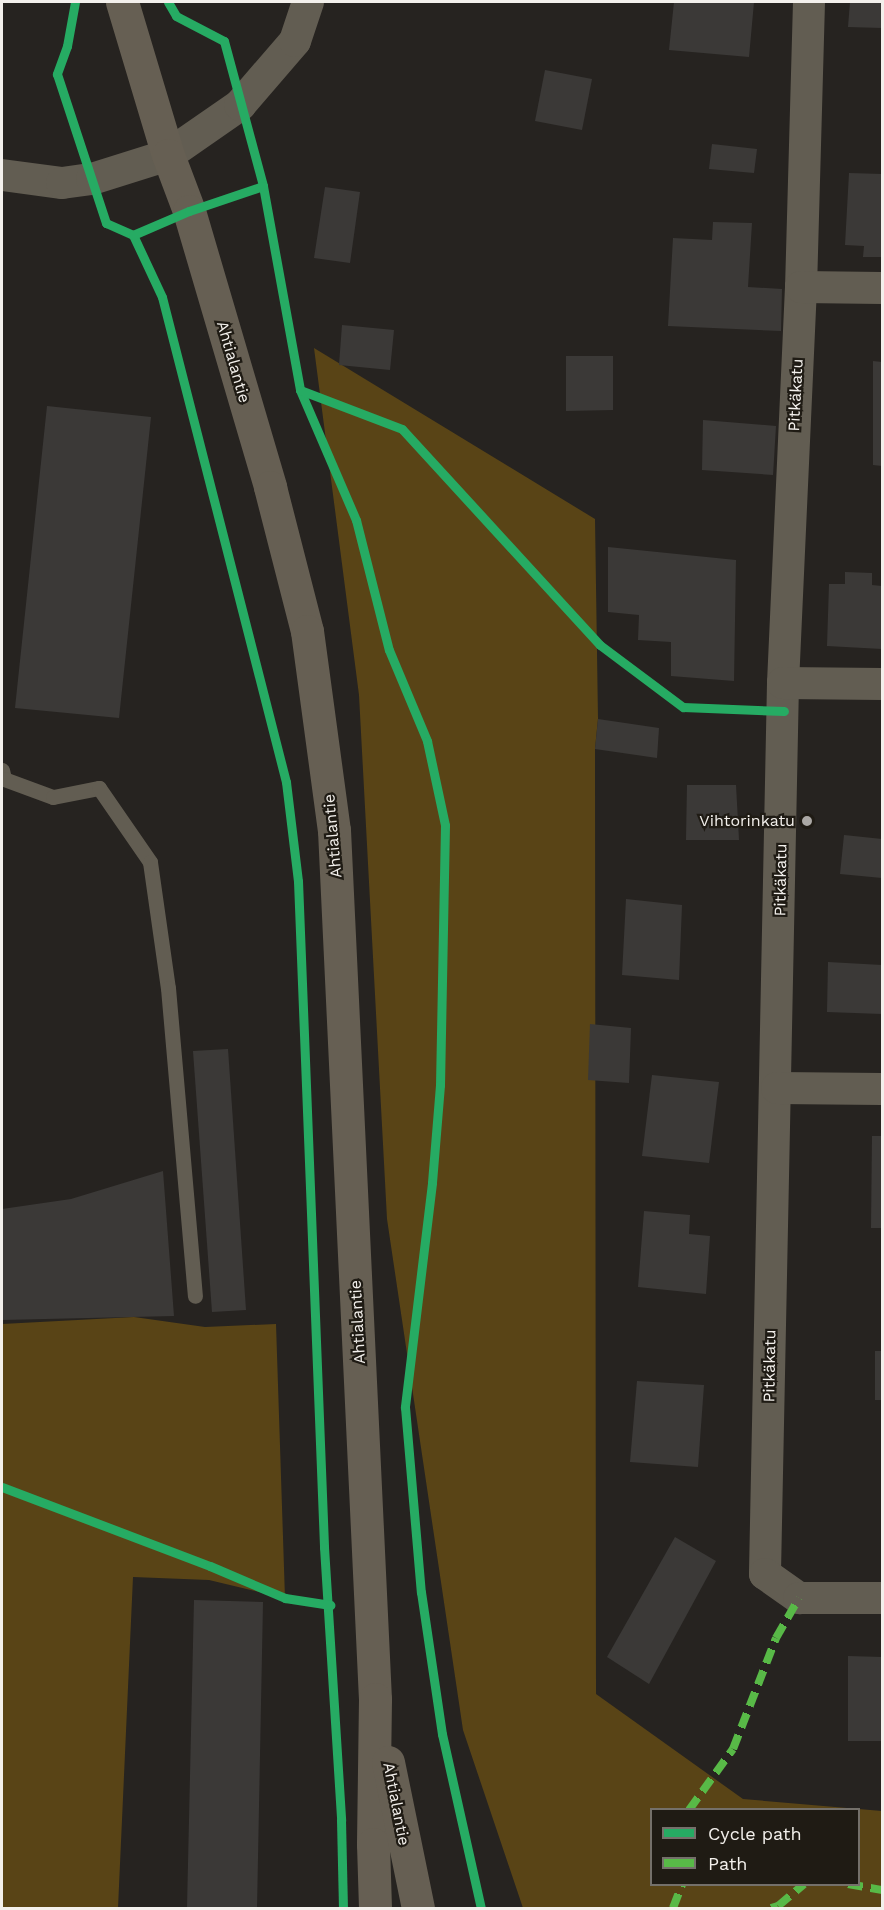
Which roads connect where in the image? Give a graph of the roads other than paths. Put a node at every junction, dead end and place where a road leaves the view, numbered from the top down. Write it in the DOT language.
graph roads {
  1 [pos="123,2"];
  2 [pos="308,2"];
  3 [pos="809,2"];
  4 [pos="168,155"];
  5 [pos="2,175"];
  6 [pos="801,287"];
  7 [pos="882,288"];
  8 [pos="783,682"];
  9 [pos="882,684"];
  10 [pos="2,770"];
  11 [pos="777,1088"];
  12 [pos="882,1089"];
  13 [pos="195,1296"];
  14 [pos="882,1598"];
  15 [pos="375,1699"];
  16 [pos="375,1908"];
  17 [pos="418,1908"];
  1 -- 4 [label="main road, Ahtialantie"];
  2 -- 4 [label="street"];
  3 -- 6 [label="street, Pitkäkatu"];
  4 -- 5 [label="street"];
  4 -- 15 [label="main road, Ahtialantie"];
  6 -- 7 [label="street"];
  6 -- 8 [label="street, Pitkäkatu"];
  8 -- 9 [label="street"];
  8 -- 11 [label="street, Pitkäkatu"];
  10 -- 13 [label="lane"];
  11 -- 12 [label="street"];
  11 -- 14 [label="street, Pitkäkatu"];
  15 -- 16 [label="main road, Ahtialantie"];
  15 -- 17 [label="main road, Ahtialantie"];
}
